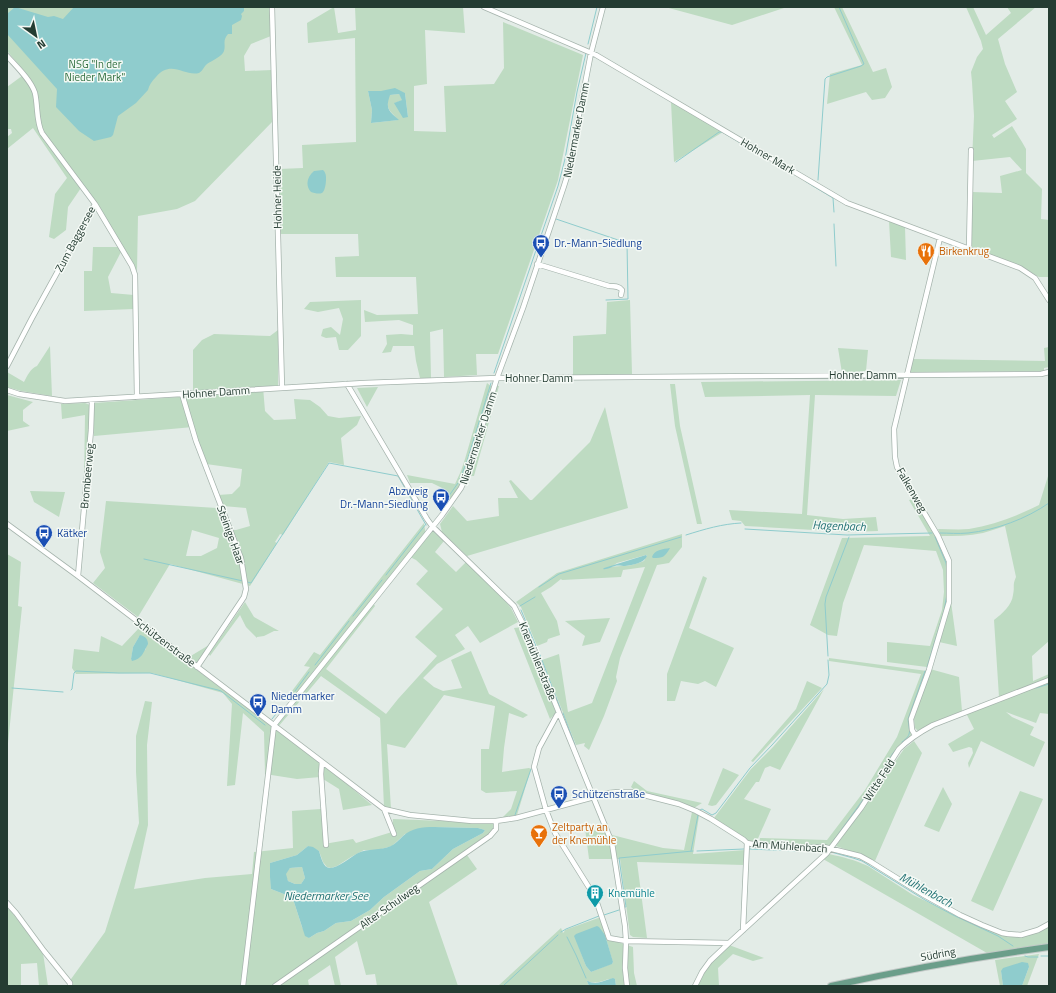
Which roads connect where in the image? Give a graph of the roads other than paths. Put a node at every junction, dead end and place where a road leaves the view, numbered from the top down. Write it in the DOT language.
graph roads {
  1 [pos="272,7"];
  2 [pos="484,7"];
  3 [pos="603,7"];
  4 [pos="591,53"];
  5 [pos="7,56"];
  6 [pos="971,150"];
  7 [pos="95,204"];
  8 [pos="940,238"];
  9 [pos="969,249"];
  10 [pos="537,264"];
  11 [pos="621,295"];
  12 [pos="1049,300"];
  13 [pos="7,366"];
  14 [pos="1049,372"];
  15 [pos="907,375"];
  16 [pos="497,378"];
  17 [pos="348,384"];
  18 [pos="282,388"];
  19 [pos="7,390"];
  20 [pos="182,394"];
  21 [pos="137,397"];
  22 [pos="92,400"];
  23 [pos="7,524"];
  24 [pos="432,526"];
  25 [pos="78,576"];
  26 [pos="197,667"];
  27 [pos="1049,680"];
  28 [pos="559,714"];
  29 [pos="274,725"];
  30 [pos="915,735"];
  31 [pos="322,762"];
  32 [pos="592,797"];
  33 [pos="384,809"];
  34 [pos="546,810"];
  35 [pos="496,821"];
  36 [pos="394,834"];
  37 [pos="326,845"];
  38 [pos="747,847"];
  39 [pos="831,848"];
  40 [pos="7,903"];
  41 [pos="1049,924"];
  42 [pos="743,930"];
  43 [pos="626,941"];
  44 [pos="729,943"];
  45 [pos="1049,947"];
  46 [pos="70,986"];
  47 [pos="243,986"];
  48 [pos="275,986"];
  49 [pos="627,986"];
  50 [pos="695,986"];
  51 [pos="831,986"];
  1 -- 18 [label="street, Hohner Heide"];
  2 -- 4 [label="street, Hohner Mark"];
  3 -- 4 [label="street, Niedermarker Damm"];
  4 -- 8 [label="street, Hohner Mark"];
  4 -- 10 [label="street, Niedermarker Damm"];
  5 -- 7 [label="street, Zum Baggersee"];
  6 -- 9 [label="street"];
  7 -- 13 [label="street, Zum Baggersee"];
  7 -- 21 [label="street"];
  8 -- 9 [label="street, Hohner Mark"];
  8 -- 15 [label="street, Falkenweg"];
  9 -- 12 [label="street, Hohner Mark"];
  10 -- 11 [label="street"];
  10 -- 16 [label="street, Niedermarker Damm"];
  14 -- 15 [label="street, Hohner Damm"];
  15 -- 16 [label="street, Hohner Damm"];
  15 -- 30 [label="street, Falkenweg"];
  16 -- 17 [label="street, Hohner Damm"];
  16 -- 24 [label="street, Niedermarker Damm"];
  17 -- 18 [label="street, Hohner Damm"];
  17 -- 24 [label="street, Knemühlenstraße"];
  18 -- 20 [label="street, Hohner Damm"];
  19 -- 22 [label="street, Hohner Damm"];
  20 -- 21 [label="street, Hohner Damm"];
  20 -- 26 [label="street, Steinige Haar"];
  21 -- 22 [label="street, Hohner Damm"];
  22 -- 25 [label="street, Brombeerweg"];
  23 -- 25 [label="street, Schützenstraße"];
  24 -- 28 [label="street, Knemühlenstraße"];
  24 -- 29 [label="street, Niedermarker Damm"];
  25 -- 26 [label="street, Schützenstraße"];
  26 -- 29 [label="street, Schützenstraße"];
  27 -- 30 [label="street, Witte Feld"];
  28 -- 32 [label="street, Knemühlenstraße"];
  28 -- 34 [label="street"];
  29 -- 31 [label="street, Schützenstraße"];
  29 -- 47 [label="street"];
  30 -- 39 [label="street, Witte Feld"];
  31 -- 33 [label="street, Schützenstraße"];
  31 -- 37 [label="street"];
  32 -- 34 [label="street, Schützenstraße"];
  32 -- 38 [label="street, Am Mühlenbach"];
  32 -- 43 [label="street, Knemühlenstraße"];
  33 -- 35 [label="street, Schützenstraße"];
  33 -- 36 [label="street"];
  34 -- 35 [label="street, Schützenstraße"];
  34 -- 43 [label="street"];
  35 -- 48 [label="street, Alter Schulweg"];
  38 -- 39 [label="street, Am Mühlenbach"];
  38 -- 42 [label="street"];
  39 -- 41 [label="street, Am Mühlenbach"];
  39 -- 42 [label="street, Witte Feld"];
  40 -- 46 [label="street"];
  42 -- 44 [label="street, Witte Feld"];
  43 -- 44 [label="street"];
  43 -- 49 [label="street, Knemühlenstraße"];
  44 -- 50 [label="street, Witte Feld"];
  45 -- 51 [label="main road, Südring"];
}
